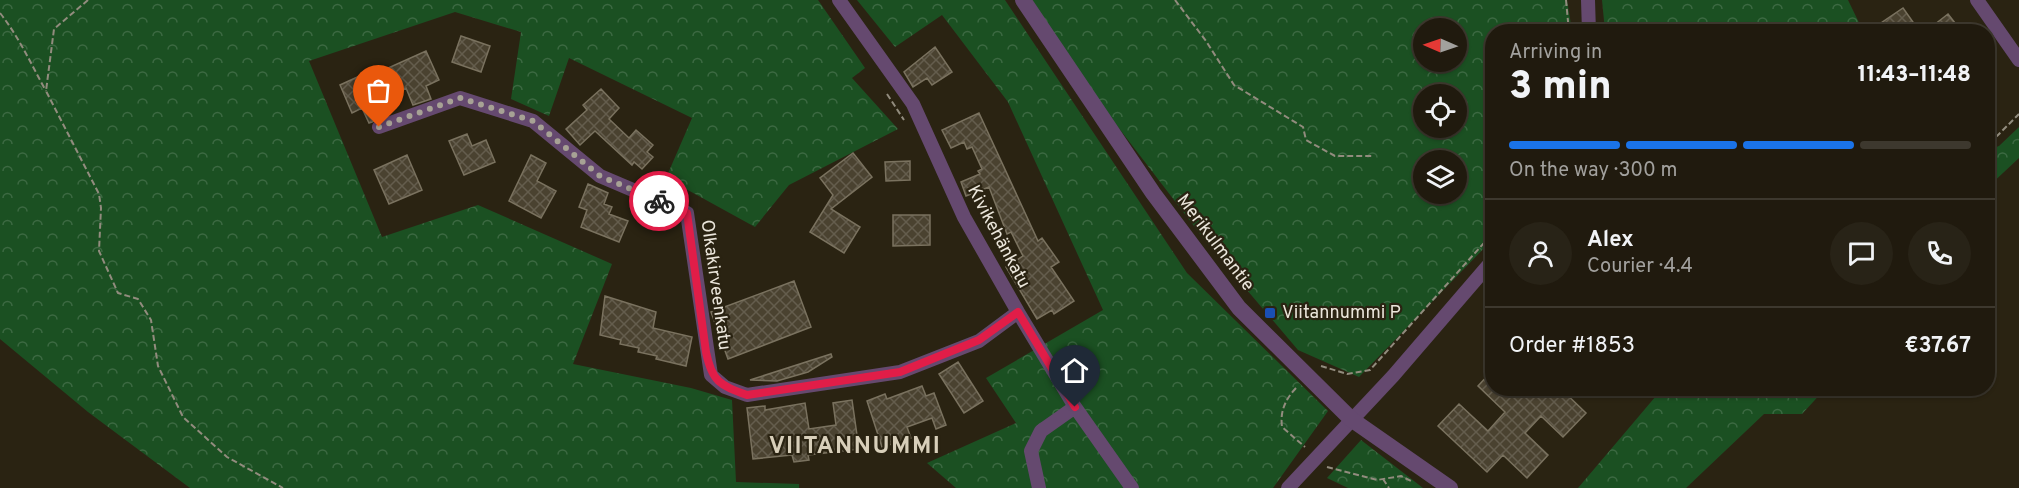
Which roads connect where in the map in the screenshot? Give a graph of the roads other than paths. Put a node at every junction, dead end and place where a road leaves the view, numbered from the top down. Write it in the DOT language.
graph roads {
  1 [pos="839,0"];
  2 [pos="1023,0"];
  3 [pos="1588,0"];
  4 [pos="1977,0"];
  5 [pos="1589,24"];
  6 [pos="1994,24"];
  7 [pos="1995,26"];
  8 [pos="2019,60"];
  9 [pos="379,127"];
  10 [pos="1485,269"];
  11 [pos="1018,312"];
  12 [pos="1075,407"];
  13 [pos="1351,419"];
  14 [pos="1039,488"];
  15 [pos="1132,488"];
  16 [pos="1288,488"];
  17 [pos="1450,488"];
  1 -- 11 [label="street, Kivikehänkatu"];
  2 -- 13 [label="street, Merikulmantie"];
  3 -- 5 [label="street"];
  4 -- 6 [label="street"];
  7 -- 8 [label="street"];
  9 -- 11 [label="street, Olkakirveenkatu"];
  10 -- 13 [label="street"];
  11 -- 12 [label="street, Kivikehänkatu"];
  12 -- 14 [label="street"];
  12 -- 15 [label="street, Kivikehänkatu"];
  13 -- 16 [label="street"];
  13 -- 17 [label="street, Merikulmantie"];
}
